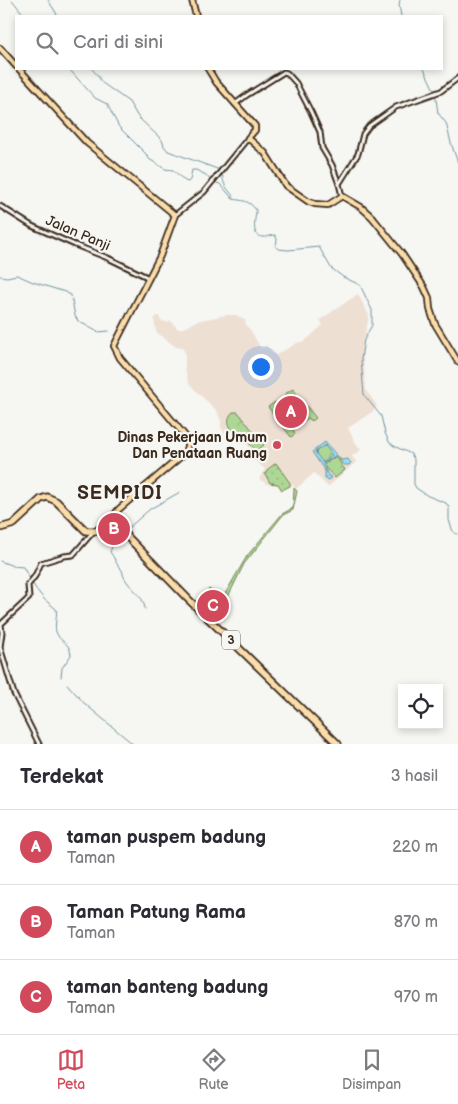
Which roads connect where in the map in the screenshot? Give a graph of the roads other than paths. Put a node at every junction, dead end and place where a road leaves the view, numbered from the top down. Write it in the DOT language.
graph roads {
  1 [pos="192,0"];
  2 [pos="196,15"];
  3 [pos="0,48"];
  4 [pos="15,65"];
  5 [pos="20,70"];
  6 [pos="209,70"];
  7 [pos="458,78"];
  8 [pos="235,104"];
  9 [pos="248,138"];
  10 [pos="339,184"];
  11 [pos="342,196"];
  12 [pos="0,206"];
  13 [pos="175,215"];
  14 [pos="149,278"];
  15 [pos="458,362"];
  16 [pos="111,524"];
  17 [pos="0,528"];
  18 [pos="93,532"];
  19 [pos="196,607"];
  20 [pos="211,621"];
  21 [pos="39,744"];
  22 [pos="338,744"];
  1 -- 2 [label="main road"];
  3 -- 4 [label="main road"];
  5 -- 13 [label="main road"];
  6 -- 8 [label="main road"];
  7 -- 10 [label="street"];
  8 -- 9 [label="main road"];
  8 -- 10 [label="street"];
  9 -- 11 [label="main road"];
  9 -- 13 [label="street"];
  10 -- 11 [label="street"];
  11 -- 15 [label="main road"];
  12 -- 14 [label="street, Jalan Panji"];
  13 -- 14 [label="main road"];
  14 -- 16 [label="main road"];
  16 -- 18 [label="highway"];
  16 -- 19 [label="highway, 3"];
  17 -- 18 [label="highway"];
  18 -- 21 [label="street"];
  19 -- 20 [label="highway, 3"];
  19 -- 20 [label="highway"];
  20 -- 22 [label="highway, 3"];
}
